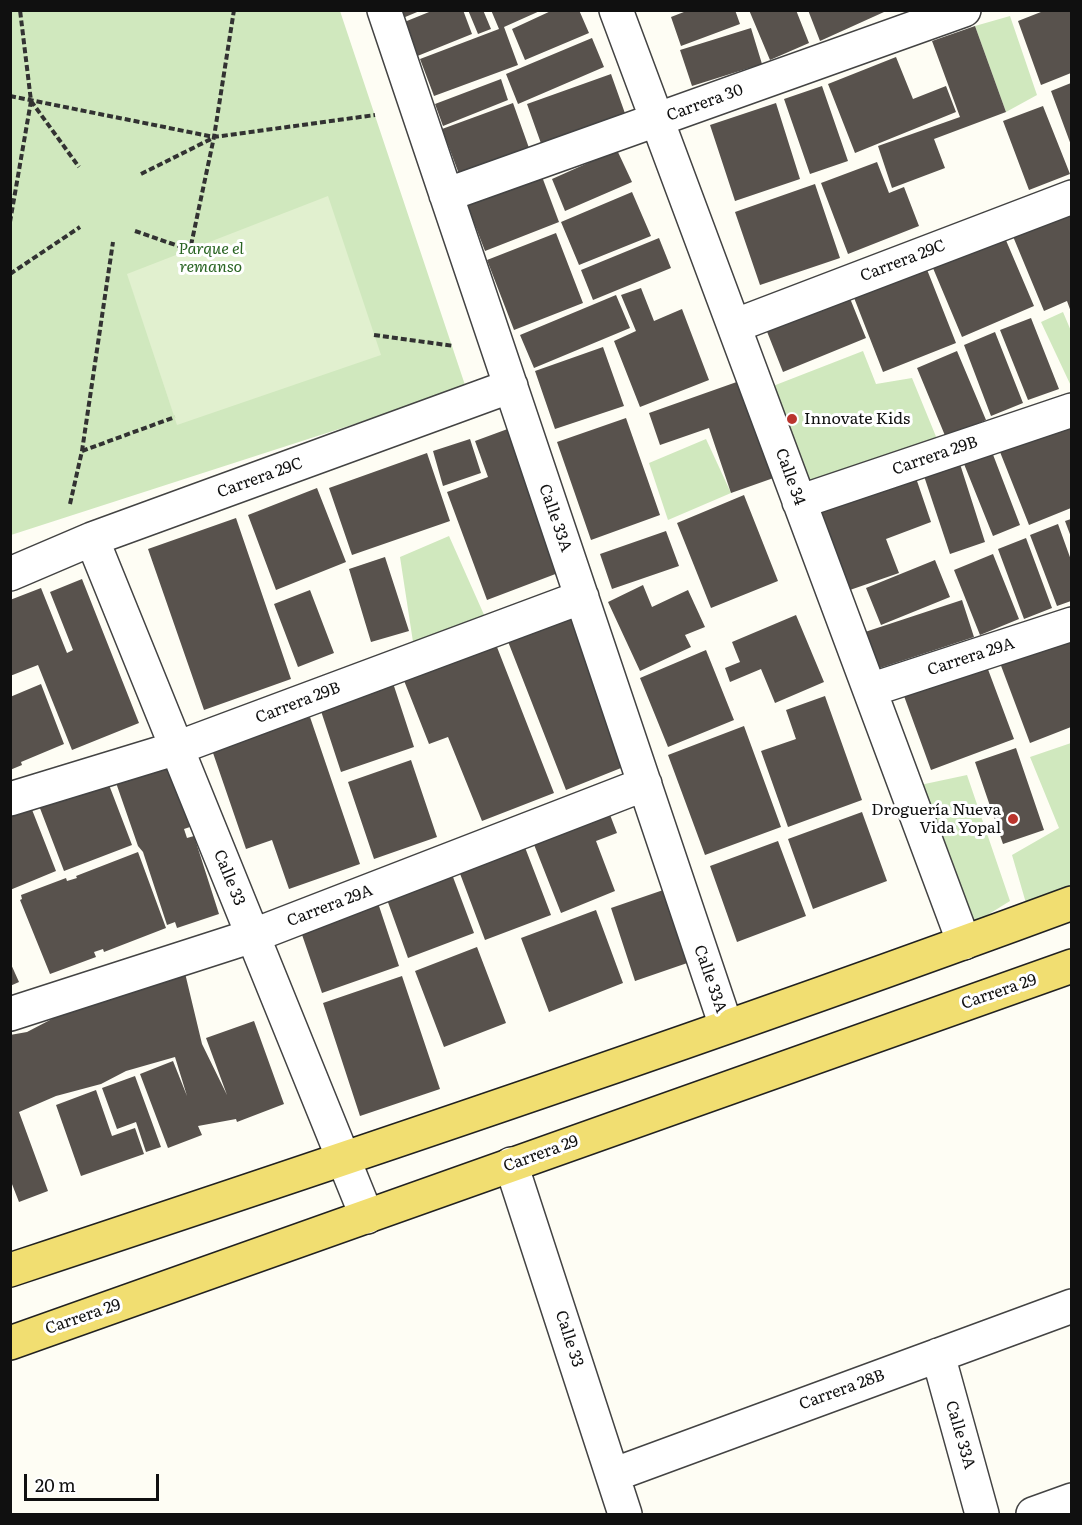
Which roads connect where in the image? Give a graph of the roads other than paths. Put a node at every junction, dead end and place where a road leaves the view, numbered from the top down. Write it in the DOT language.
graph roads {
  1 [pos="384,10"];
  2 [pos="616,10"];
  3 [pos="964,10"];
  4 [pos="657,120"];
  5 [pos="446,195"];
  6 [pos="1071,197"];
  7 [pos="734,326"];
  8 [pos="511,386"];
  9 [pos="1071,410"];
  10 [pos="800,502"];
  11 [pos="92,539"];
  12 [pos="10,574"];
  13 [pos="582,597"];
  14 [pos="1071,624"];
  15 [pos="870,690"];
  16 [pos="177,748"];
  17 [pos="645,784"];
  18 [pos="10,799"];
  19 [pos="1071,903"];
  20 [pos="252,936"];
  21 [pos="964,943"];
  22 [pos="1071,966"];
  23 [pos="10,1014"];
  24 [pos="726,1026"];
  25 [pos="343,1160"];
  26 [pos="511,1164"];
  27 [pos="367,1217"];
  28 [pos="10,1270"];
  29 [pos="1071,1306"];
  30 [pos="10,1342"];
  31 [pos="938,1355"];
  32 [pos="613,1475"];
  33 [pos="1071,1500"];
  34 [pos="625,1515"];
  35 [pos="982,1515"];
  36 [pos="1033,1515"];
  1 -- 5 [label="street, Calle 33A"];
  2 -- 4 [label="street, Calle 34"];
  3 -- 4 [label="street, Carrera 30"];
  4 -- 5 [label="street, Carrera 30"];
  4 -- 7 [label="street, Calle 34"];
  5 -- 8 [label="street, Calle 33A"];
  6 -- 7 [label="street, Carrera 29C"];
  7 -- 10 [label="street, Calle 34"];
  8 -- 11 [label="street, Carrera 29C"];
  8 -- 13 [label="street, Calle 33A"];
  9 -- 10 [label="street, Carrera 29B"];
  10 -- 15 [label="street, Calle 34"];
  11 -- 12 [label="street, Carrera 29C"];
  11 -- 16 [label="street, Calle 33"];
  13 -- 16 [label="street, Carrera 29B"];
  13 -- 17 [label="street, Calle 33A"];
  14 -- 15 [label="street, Carrera 29A"];
  15 -- 21 [label="street, Calle 34"];
  16 -- 18 [label="street, Carrera 29B"];
  16 -- 20 [label="street, Calle 33"];
  17 -- 20 [label="street, Carrera 29A"];
  17 -- 24 [label="street, Calle 33A"];
  19 -- 21 [label="main road"];
  20 -- 23 [label="street, Carrera 29A"];
  20 -- 25 [label="street, Calle 33"];
  21 -- 24 [label="main road"];
  22 -- 26 [label="main road, Carrera 29"];
  24 -- 25 [label="main road"];
  25 -- 27 [label="street, Calle 33"];
  25 -- 28 [label="main road"];
  26 -- 27 [label="main road, Carrera 29"];
  26 -- 32 [label="street, Calle 33"];
  27 -- 30 [label="main road, Carrera 29"];
  29 -- 31 [label="street, Carrera 28B"];
  31 -- 32 [label="street, Carrera 28B"];
  31 -- 35 [label="street, Calle 33A"];
  32 -- 34 [label="street, Calle 33"];
  33 -- 36 [label="street"];
}
